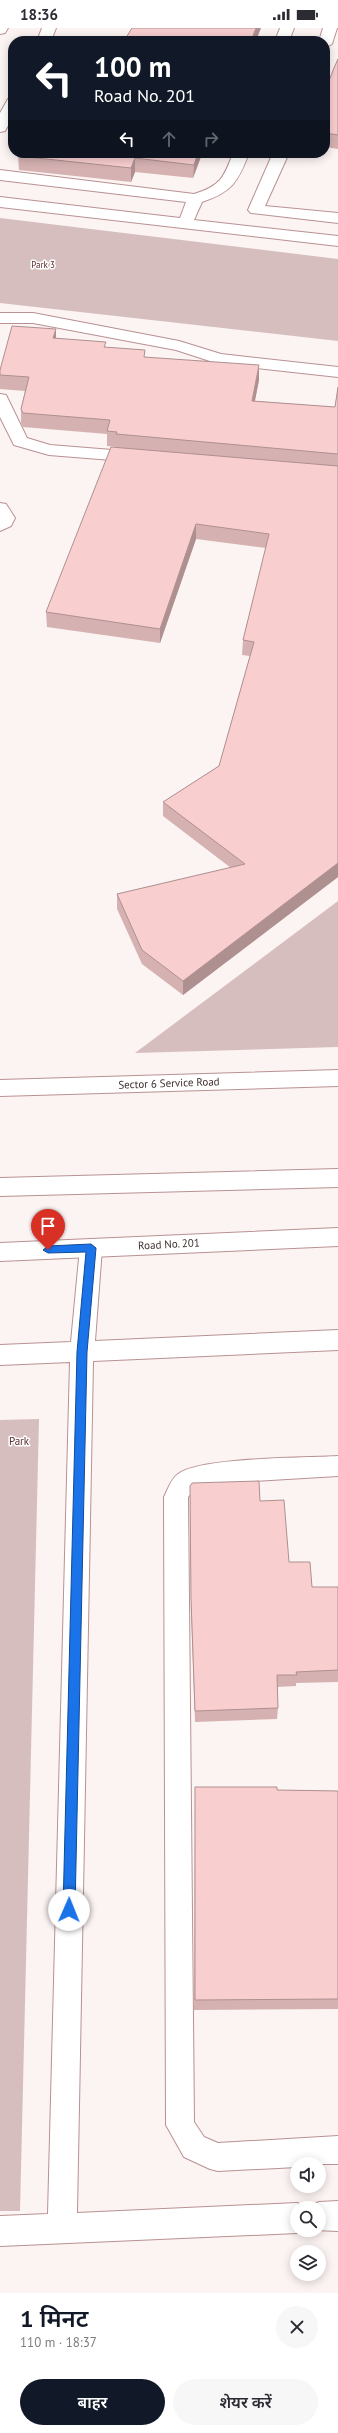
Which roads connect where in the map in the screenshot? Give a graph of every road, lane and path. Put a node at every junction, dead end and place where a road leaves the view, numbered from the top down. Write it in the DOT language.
graph roads {
  1 [pos="8,112"];
  2 [pos="0,128"];
  3 [pos="239,158"];
  4 [pos="279,158"];
  5 [pos="0,174"];
  6 [pos="195,199"];
  7 [pos="0,202"];
  8 [pos="338,218"];
  9 [pos="185,224"];
  10 [pos="338,241"];
  11 [pos="0,318"];
  12 [pos="338,372"];
  13 [pos="0,399"];
  14 [pos="151,458"];
  15 [pos="338,1078"];
  16 [pos="0,1088"];
  17 [pos="338,1178"];
  18 [pos="0,1187"];
  19 [pos="338,1237"];
  20 [pos="91,1248"];
  21 [pos="0,1252"];
  22 [pos="338,1340"];
  23 [pos="82,1352"];
  24 [pos="0,1356"];
  25 [pos="338,1466"];
  26 [pos="338,2150"];
  27 [pos="338,2216"];
  28 [pos="326,2217"];
  29 [pos="290,2218"];
  30 [pos="62,2228"];
  31 [pos="0,2231"];
  1 -- 2 [label="street"];
  3 -- 6 [label="street"];
  4 -- 8 [label="street"];
  5 -- 6 [label="street"];
  6 -- 9 [label="street"];
  7 -- 9 [label="street"];
  9 -- 10 [label="street"];
  11 -- 12 [label="street"];
  13 -- 14 [label="street"];
  15 -- 16 [label="street, Sector 6 Service Road"];
  17 -- 18 [label="street"];
  19 -- 20 [label="street, Road No. 201"];
  20 -- 21 [label="street, Road No. 201"];
  20 -- 23 [label="street"];
  22 -- 23 [label="street"];
  23 -- 24 [label="street"];
  23 -- 30 [label="street"];
  25 -- 26 [label="street"];
  27 -- 28 [label="street"];
  29 -- 30 [label="street"];
  30 -- 31 [label="street"];
}
